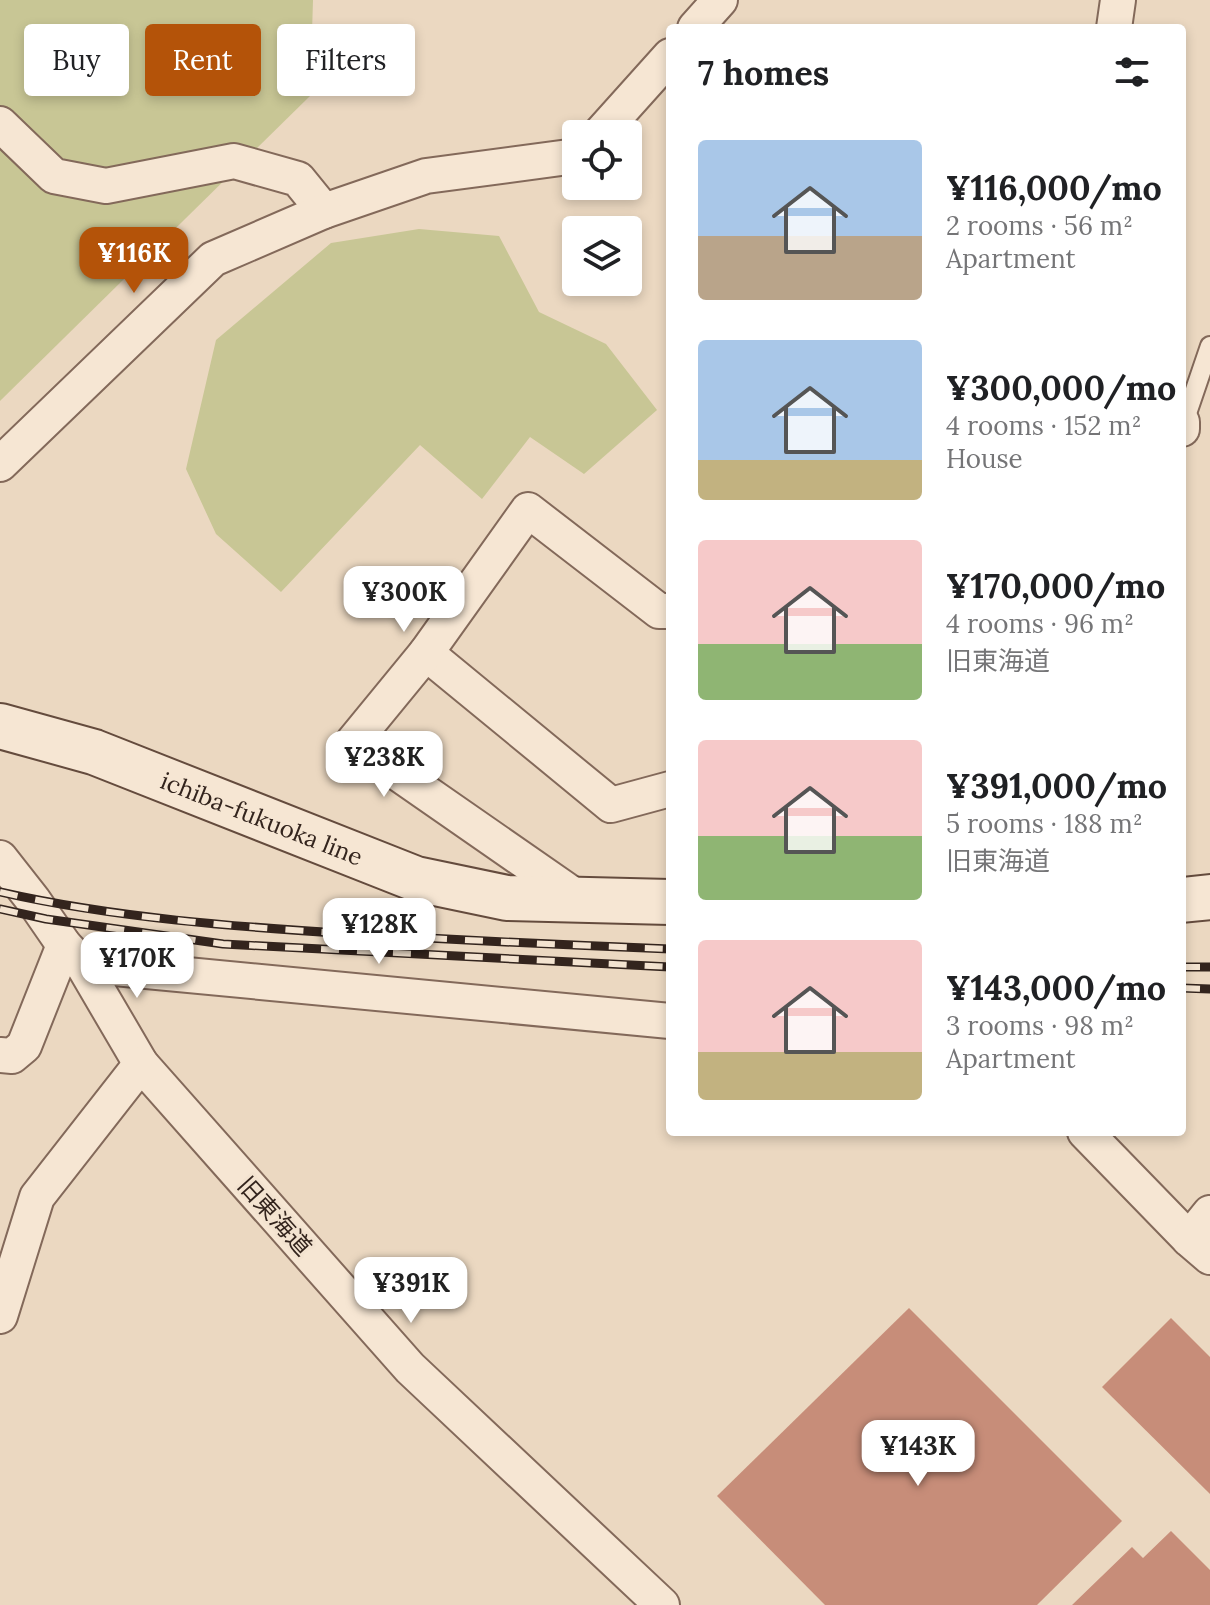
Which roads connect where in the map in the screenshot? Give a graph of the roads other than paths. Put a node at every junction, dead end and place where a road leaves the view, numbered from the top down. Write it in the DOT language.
graph roads {
  1 [pos="720,0"];
  2 [pos="1118,0"];
  3 [pos="699,24"];
  4 [pos="1115,24"];
  5 [pos="666,60"];
  6 [pos="613,120"];
  7 [pos="0,124"];
  8 [pos="562,158"];
  9 [pos="324,211"];
  10 [pos="1210,346"];
  11 [pos="1186,414"];
  12 [pos="0,464"];
  13 [pos="666,611"];
  14 [pos="426,653"];
  15 [pos="0,726"];
  16 [pos="666,790"];
  17 [pos="0,858"];
  18 [pos="1210,897"];
  19 [pos="1186,900"];
  20 [pos="582,901"];
  21 [pos="666,902"];
  22 [pos="74,955"];
  23 [pos="666,1021"];
  24 [pos="0,1055"];
  25 [pos="141,1064"];
  26 [pos="1089,1136"];
  27 [pos="1210,1213"];
  28 [pos="1200,1248"];
  29 [pos="0,1316"];
  30 [pos="662,1605"];
  1 -- 3 [label="street"];
  2 -- 4 [label="street"];
  5 -- 6 [label="street"];
  7 -- 9 [label="street"];
  8 -- 9 [label="street"];
  9 -- 12 [label="street"];
  10 -- 11 [label="lane"];
  13 -- 14 [label="street"];
  14 -- 16 [label="street"];
  14 -- 20 [label="street"];
  15 -- 20 [label="main road, ichiba-fukuoka line"];
  17 -- 22 [label="street, 旧東海道"];
  18 -- 19 [label="main road"];
  20 -- 21 [label="main road, ichiba-fukuoka line"];
  22 -- 23 [label="street"];
  22 -- 24 [label="street"];
  22 -- 25 [label="street, 旧東海道"];
  25 -- 29 [label="street"];
  25 -- 30 [label="street, 旧東海道"];
  26 -- 28 [label="street"];
  27 -- 28 [label="street"];
}
